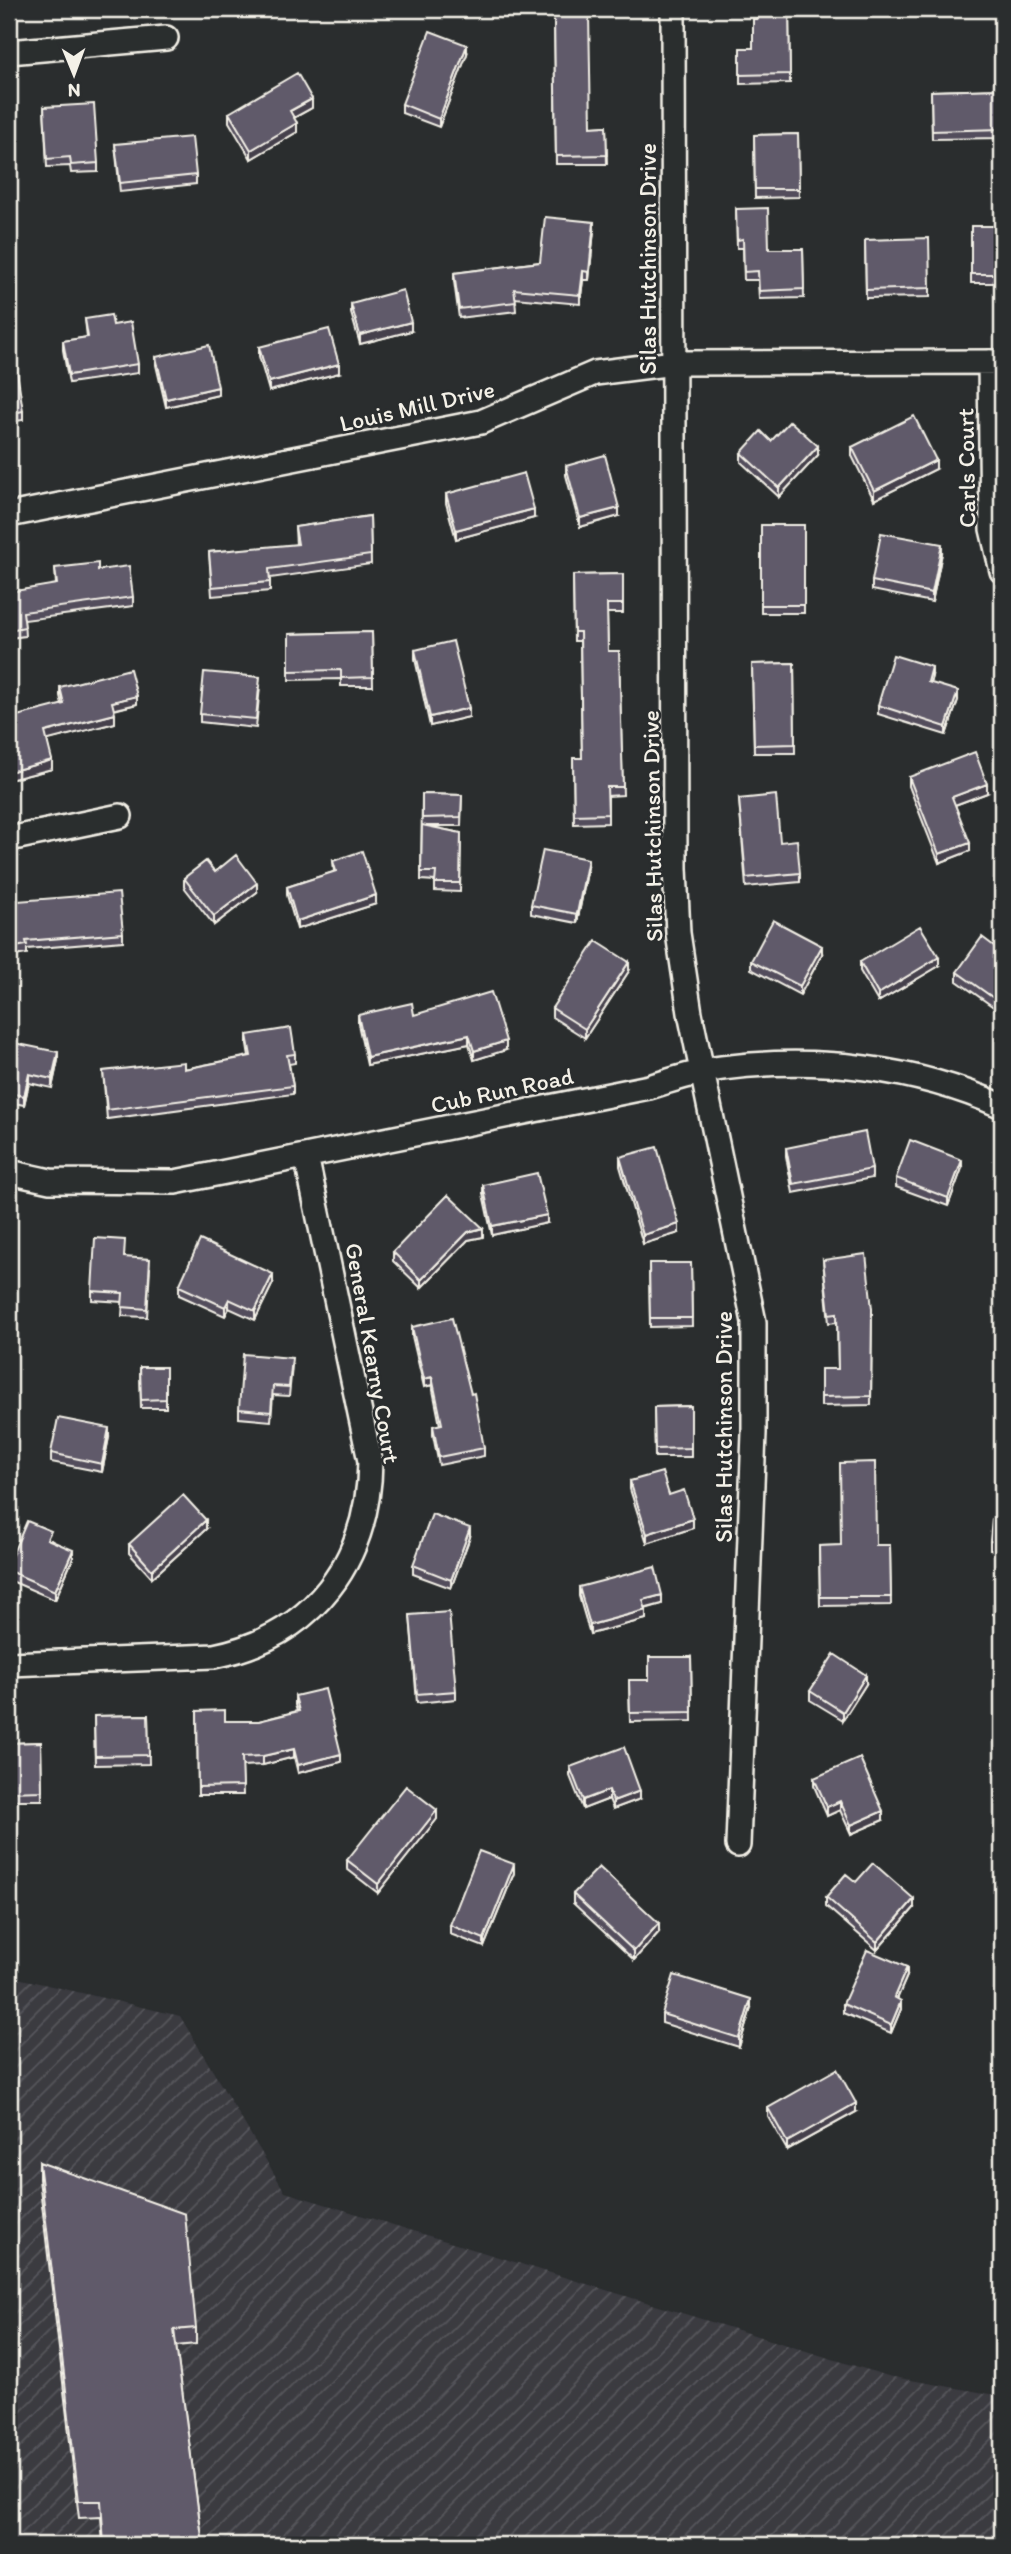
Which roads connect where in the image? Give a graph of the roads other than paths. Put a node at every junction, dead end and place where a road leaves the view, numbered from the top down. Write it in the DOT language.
graph roads {
  1 [pos="673,9"];
  2 [pos="166,38"];
  3 [pos="9,51"];
  4 [pos="996,362"];
  5 [pos="674,363"];
  6 [pos="9,515"];
  7 [pos="1002,571"];
  8 [pos="120,816"];
  9 [pos="9,839"];
  10 [pos="702,1072"];
  11 [pos="1002,1105"];
  12 [pos="306,1156"];
  13 [pos="9,1172"];
  14 [pos="9,1664"];
  15 [pos="738,1845"];
  1 -- 5 [label="street, Silas Hutchinson Drive"];
  2 -- 3 [label="street"];
  4 -- 5 [label="street, Louis Mill Drive"];
  4 -- 7 [label="street, Carls Court"];
  5 -- 6 [label="street, Louis Mill Drive"];
  5 -- 10 [label="street, Silas Hutchinson Drive"];
  8 -- 9 [label="street"];
  10 -- 11 [label="street, Cub Run Road"];
  10 -- 12 [label="street, Cub Run Road"];
  10 -- 15 [label="street, Silas Hutchinson Drive"];
  12 -- 13 [label="street, Cub Run Road"];
  12 -- 14 [label="street, General Kearny Court"];
}
